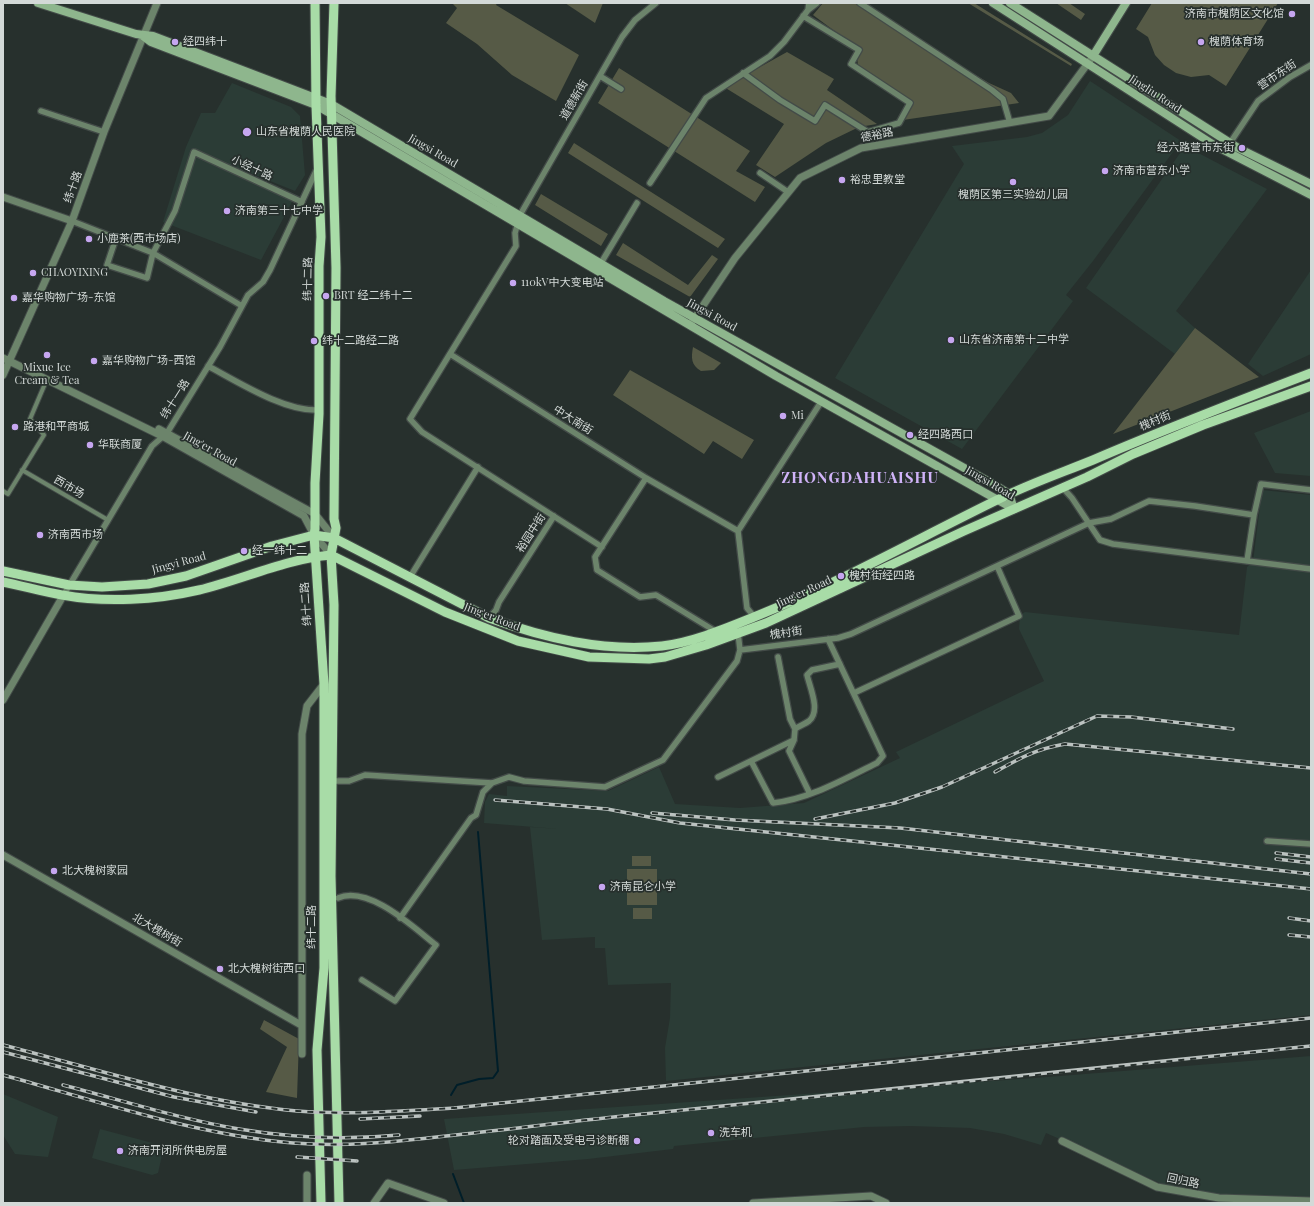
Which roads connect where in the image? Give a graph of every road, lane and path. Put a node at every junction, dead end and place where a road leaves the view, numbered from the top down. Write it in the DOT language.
graph roads {
  1 [pos="38,3"];
  2 [pos="156,3"];
  3 [pos="315,3"];
  4 [pos="334,3"];
  5 [pos="656,3"];
  6 [pos="809,3"];
  7 [pos="817,3"];
  8 [pos="860,3"];
  9 [pos="993,3"];
  10 [pos="1010,3"];
  11 [pos="1126,3"];
  12 [pos="808,10"];
  13 [pos="803,16"];
  14 [pos="142,36"];
  15 [pos="1093,56"];
  16 [pos="1089,64"];
  17 [pos="1311,65"];
  18 [pos="743,73"];
  19 [pos="600,76"];
  20 [pos="621,88"];
  21 [pos="316,101"];
  22 [pos="331,104"];
  23 [pos="42,111"];
  24 [pos="332,115"];
  25 [pos="1010,123"];
  26 [pos="104,132"];
  27 [pos="1230,143"];
  28 [pos="318,165"];
  29 [pos="760,173"];
  30 [pos="650,183"];
  31 [pos="1311,184"];
  32 [pos="788,192"];
  33 [pos="1311,195"];
  34 [pos="3,197"];
  35 [pos="302,202"];
  36 [pos="638,203"];
  37 [pos="520,215"];
  38 [pos="72,221"];
  39 [pos="518,223"];
  40 [pos="116,238"];
  41 [pos="153,253"];
  42 [pos="601,263"];
  43 [pos="242,306"];
  44 [pos="694,318"];
  45 [pos="690,326"];
  46 [pos="3,353"];
  47 [pos="450,354"];
  48 [pos="8,358"];
  49 [pos="208,366"];
  50 [pos="1311,373"];
  51 [pos="3,375"];
  52 [pos="47,379"];
  53 [pos="1311,386"];
  54 [pos="821,402"];
  55 [pos="319,410"];
  56 [pos="164,435"];
  57 [pos="478,467"];
  58 [pos="22,470"];
  59 [pos="646,478"];
  60 [pos="1063,488"];
  61 [pos="1311,490"];
  62 [pos="3,491"];
  63 [pos="1009,494"];
  64 [pos="998,500"];
  65 [pos="1014,509"];
  66 [pos="315,514"];
  67 [pos="1254,515"];
  68 [pos="554,516"];
  69 [pos="108,520"];
  70 [pos="1089,523"];
  71 [pos="738,531"];
  72 [pos="314,535"];
  73 [pos="334,538"];
  74 [pos="602,547"];
  75 [pos="332,555"];
  76 [pos="314,556"];
  77 [pos="1247,561"];
  78 [pos="997,566"];
  79 [pos="1311,569"];
  80 [pos="3,571"];
  81 [pos="410,577"];
  82 [pos="3,582"];
  83 [pos="69,585"];
  84 [pos="63,596"];
  85 [pos="488,618"];
  86 [pos="752,618"];
  87 [pos="715,631"];
  88 [pos="738,633"];
  89 [pos="828,639"];
  90 [pos="740,650"];
  91 [pos="778,657"];
  92 [pos="840,664"];
  93 [pos="324,684"];
  94 [pos="854,693"];
  95 [pos="3,700"];
  96 [pos="795,728"];
  97 [pos="794,740"];
  98 [pos="751,761"];
  99 [pos="718,777"];
  100 [pos="331,781"];
  101 [pos="492,783"];
  102 [pos="810,794"];
  103 [pos="1267,841"];
  104 [pos="1311,844"];
  105 [pos="3,855"];
  106 [pos="338,898"];
  107 [pos="400,918"];
  108 [pos="362,980"];
  109 [pos="301,1025"];
  110 [pos="302,1054"];
  111 [pos="1062,1141"];
  112 [pos="306,1175"];
  113 [pos="1311,1201"];
  114 [pos="307,1203"];
  115 [pos="321,1203"];
  116 [pos="340,1203"];
  117 [pos="374,1203"];
  118 [pos="444,1203"];
  119 [pos="753,1203"];
  120 [pos="886,1203"];
  1 -- 14 [label="main road, Jingsi Road"];
  2 -- 14 [label="street, 纬十路"];
  3 -- 21 [label="main road, 纬十二路"];
  4 -- 22 [label="main road, 纬十二路"];
  5 -- 19 [label="street, 道德新街"];
  6 -- 12 [label="street"];
  7 -- 12 [label="street"];
  8 -- 25 [label="street"];
  9 -- 16 [label="main road, Jingliu Road"];
  10 -- 15 [label="main road, Jingliu Road"];
  11 -- 15 [label="main road"];
  12 -- 13 [label="street"];
  13 -- 18 [label="street"];
  13 -- 18 [label="street"];
  14 -- 21 [label="main road, Jingsi Road"];
  14 -- 26 [label="street, 纬十路"];
  15 -- 16 [label="street, 德裕路"];
  15 -- 27 [label="main road, Jingliu Road"];
  16 -- 25 [label="street, 德裕路"];
  16 -- 33 [label="main road, Jingliu Road"];
  17 -- 27 [label="street, 营市东街"];
  18 -- 30 [label="street"];
  19 -- 20 [label="street"];
  19 -- 37 [label="street, 道德新街"];
  21 -- 22 [label="main road, Jingsi Road"];
  21 -- 24 [label="main road, Jingsi Road"];
  21 -- 28 [label="main road, 纬十二路"];
  22 -- 24 [label="main road, 纬十二路"];
  22 -- 37 [label="main road, Jingsi Road"];
  23 -- 26 [label="street"];
  24 -- 39 [label="main road, Jingsi Road"];
  24 -- 73 [label="main road, 纬十二路"];
  25 -- 32 [label="street, 德裕路"];
  26 -- 38 [label="street, 纬十路"];
  27 -- 31 [label="main road, Jingliu Road"];
  28 -- 35 [label="street, 纬十一路"];
  28 -- 55 [label="main road, 纬十二路"];
  29 -- 32 [label="street"];
  32 -- 44 [label="street, 德裕路"];
  34 -- 38 [label="street"];
  35 -- 41 [label="street, 小经十路"];
  35 -- 43 [label="street, 纬十一路"];
  36 -- 42 [label="street"];
  37 -- 42 [label="main road, Jingsi Road"];
  38 -- 40 [label="street"];
  38 -- 48 [label="street, 纬十路"];
  39 -- 45 [label="main road, Jingsi Road"];
  39 -- 47 [label="street"];
  40 -- 41 [label="street"];
  40 -- 41 [label="street"];
  41 -- 43 [label="street"];
  42 -- 44 [label="main road, Jingsi Road"];
  43 -- 49 [label="street, 纬十一路"];
  44 -- 45 [label="street, 德裕路"];
  44 -- 63 [label="main road, Jingsi Road"];
  45 -- 54 [label="main road, Jingsi Road"];
  46 -- 48 [label="street, Jing'er Road"];
  47 -- 57 [label="street"];
  47 -- 59 [label="street, 中大南街"];
  48 -- 51 [label="street, 纬十路"];
  48 -- 52 [label="street, Jing'er Road"];
  48 -- 56 [label="street, Jing'er Road"];
  49 -- 55 [label="street"];
  49 -- 56 [label="street, 纬十一路"];
  50 -- 63 [label="main road, 槐村街"];
  52 -- 56 [label="street, Jing'er Road"];
  52 -- 58 [label="street"];
  53 -- 60 [label="main road, 槐村街"];
  54 -- 64 [label="main road, Jingsi Road"];
  54 -- 71 [label="street"];
  55 -- 66 [label="main road, 纬十二路"];
  56 -- 66 [label="street, Jing'er Road"];
  56 -- 69 [label="street, 纬十一路"];
  56 -- 72 [label="street, Jing'er Road"];
  57 -- 68 [label="street"];
  57 -- 81 [label="street"];
  58 -- 62 [label="street"];
  58 -- 69 [label="street, 西市场"];
  59 -- 71 [label="street, 中大南街"];
  59 -- 74 [label="street"];
  60 -- 65 [label="main road, 槐村街"];
  60 -- 70 [label="street"];
  61 -- 67 [label="street"];
  63 -- 64 [label="main road, Jing'er Road"];
  63 -- 65 [label="main road, Jingsi Road"];
  64 -- 65 [label="main road, Jingsi Road"];
  64 -- 86 [label="main road, Jing'er Road"];
  65 -- 88 [label="main road, Jing'er Road"];
  66 -- 72 [label="main road, 纬十二路"];
  66 -- 73 [label="street, Jing'er Road"];
  67 -- 70 [label="street, 槐村街"];
  67 -- 77 [label="street"];
  68 -- 74 [label="street, 裕园中街"];
  68 -- 85 [label="street, 裕园中街"];
  69 -- 83 [label="street, 纬十一路"];
  70 -- 77 [label="street"];
  70 -- 78 [label="street, 槐村街"];
  71 -- 86 [label="street"];
  72 -- 73 [label="main road, Jingyi Road"];
  72 -- 75 [label="street, Jing'er Road"];
  72 -- 76 [label="main road, 纬十二路"];
  72 -- 83 [label="main road, Jingyi Road"];
  73 -- 75 [label="main road, 纬十二路"];
  73 -- 81 [label="main road, Jing'er Road"];
  74 -- 87 [label="street"];
  75 -- 76 [label="main road"];
  75 -- 88 [label="main road, Jing'er Road"];
  75 -- 100 [label="main road, 纬十二路"];
  76 -- 84 [label="main road"];
  76 -- 93 [label="main road, 纬十二路"];
  77 -- 79 [label="street"];
  78 -- 89 [label="street, 槐村街"];
  78 -- 94 [label="street"];
  80 -- 83 [label="main road, Jingyi Road"];
  81 -- 85 [label="main road, Jing'er Road"];
  82 -- 84 [label="main road"];
  83 -- 84 [label="street, 纬十一路"];
  84 -- 95 [label="street"];
  85 -- 87 [label="main road, Jing'er Road"];
  86 -- 87 [label="main road, Jing'er Road"];
  88 -- 90 [label="street"];
  89 -- 90 [label="street, 槐村街"];
  89 -- 92 [label="street"];
  90 -- 101 [label="street"];
  91 -- 96 [label="street"];
  92 -- 94 [label="street"];
  92 -- 96 [label="street"];
  93 -- 109 [label="street"];
  93 -- 115 [label="main road, 纬十二路"];
  94 -- 102 [label="street"];
  96 -- 97 [label="street"];
  97 -- 98 [label="street"];
  97 -- 102 [label="street"];
  98 -- 99 [label="street"];
  98 -- 102 [label="street"];
  100 -- 101 [label="street"];
  100 -- 116 [label="main road, 纬十二路"];
  101 -- 107 [label="street"];
  103 -- 104 [label="street"];
  105 -- 109 [label="street, 北大槐树街"];
  106 -- 107 [label="street"];
  107 -- 108 [label="street"];
  109 -- 110 [label="street"];
  111 -- 113 [label="street, 回归路"];
  112 -- 114 [label="street"];
  117 -- 118 [label="street"];
  119 -- 120 [label="street"];
}
